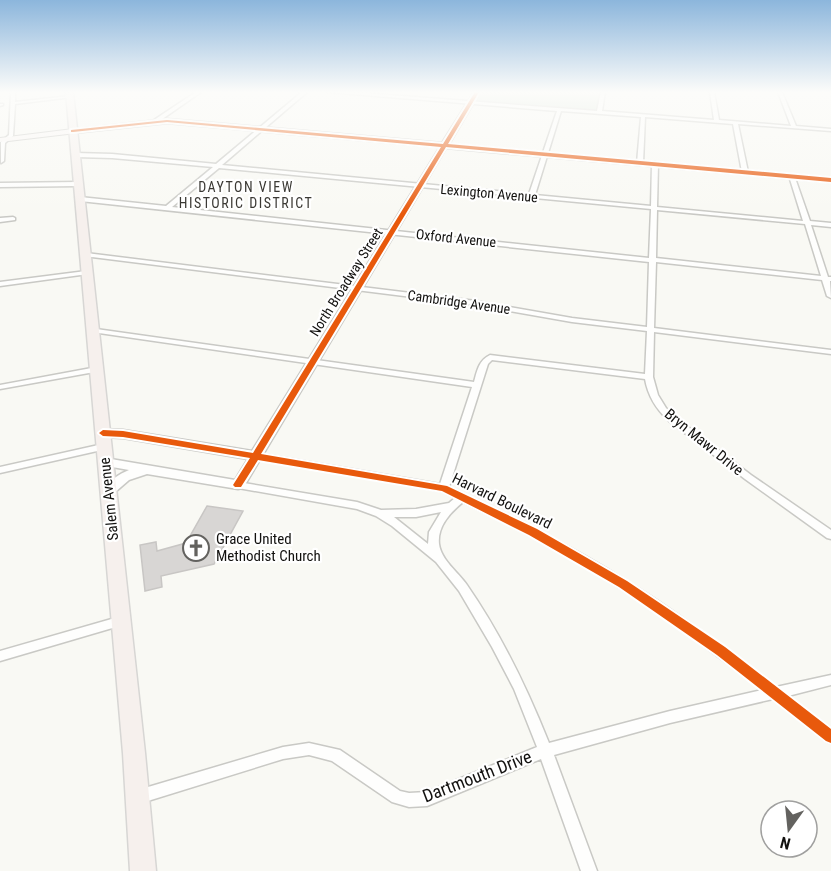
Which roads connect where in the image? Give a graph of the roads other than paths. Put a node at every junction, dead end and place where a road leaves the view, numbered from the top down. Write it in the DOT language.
graph roads {
  1 [pos="59,133"];
  2 [pos="73,133"];
  3 [pos="257,133"];
  4 [pos="291,133"];
  5 [pos="453,133"];
  6 [pos="552,133"];
  7 [pos="642,133"];
  8 [pos="737,133"];
  9 [pos="4,139"];
  10 [pos="445,146"];
  11 [pos="76,155"];
  12 [pos="545,155"];
  13 [pos="2,161"];
  14 [pos="640,163"];
  15 [pos="655,164"];
  16 [pos="217,166"];
  17 [pos="745,172"];
  18 [pos="792,176"];
  19 [pos="831,180"];
  20 [pos="0,184"];
  21 [pos="78,184"];
  22 [pos="420,186"];
  23 [pos="531,197"];
  24 [pos="80,199"];
  25 [pos="169,207"];
  26 [pos="654,208"];
  27 [pos="13,219"];
  28 [pos="0,220"];
  29 [pos="807,223"];
  30 [pos="831,225"];
  31 [pos="393,231"];
  32 [pos="86,255"];
  33 [pos="653,259"];
  34 [pos="86,273"];
  35 [pos="828,278"];
  36 [pos="0,284"];
  37 [pos="358,288"];
  38 [pos="831,296"];
  39 [pos="651,329"];
  40 [pos="92,330"];
  41 [pos="831,352"];
  42 [pos="313,362"];
  43 [pos="97,369"];
  44 [pos="649,377"];
  45 [pos="478,380"];
  46 [pos="0,387"];
  47 [pos="104,447"];
  48 [pos="256,456"];
  49 [pos="146,469"];
  50 [pos="0,470"];
  51 [pos="238,485"];
  52 [pos="444,488"];
  53 [pos="109,490"];
  54 [pos="462,497"];
  55 [pos="451,506"];
  56 [pos="380,513"];
  57 [pos="831,535"];
  58 [pos="441,560"];
  59 [pos="122,621"];
  60 [pos="0,656"];
  61 [pos="831,680"];
  62 [pos="775,693"];
  63 [pos="831,737"];
  64 [pos="544,751"];
  65 [pos="136,797"];
  66 [pos="143,871"];
  67 [pos="589,871"];
  1 -- 9 [label="main road"];
  2 -- 11 [label="main road, Salem Avenue"];
  3 -- 16 [label="street"];
  4 -- 10 [label="street"];
  5 -- 10 [label="street, North Broadway Street"];
  6 -- 12 [label="street"];
  7 -- 14 [label="street"];
  8 -- 17 [label="street"];
  9 -- 13 [label="street"];
  10 -- 12 [label="street"];
  10 -- 22 [label="street, North Broadway Street"];
  11 -- 16 [label="street, Lexington Avenue"];
  11 -- 21 [label="main road, Salem Avenue"];
  12 -- 14 [label="street"];
  12 -- 23 [label="street"];
  14 -- 15 [label="street"];
  15 -- 17 [label="street"];
  15 -- 26 [label="street, Bryn Mawr Drive"];
  16 -- 22 [label="street, Lexington Avenue"];
  16 -- 25 [label="street"];
  17 -- 18 [label="street"];
  18 -- 19 [label="street"];
  18 -- 29 [label="street"];
  20 -- 21 [label="street"];
  21 -- 24 [label="main road, Salem Avenue"];
  22 -- 23 [label="street, Lexington Avenue"];
  22 -- 31 [label="street, North Broadway Street"];
  23 -- 26 [label="street, Lexington Avenue"];
  24 -- 25 [label="street, Oxford Avenue"];
  24 -- 32 [label="main road, Salem Avenue"];
  25 -- 31 [label="street, Oxford Avenue"];
  26 -- 29 [label="street, Lexington Avenue"];
  26 -- 33 [label="street, Bryn Mawr Drive"];
  27 -- 28 [label="street"];
  29 -- 30 [label="street, Lexington Avenue"];
  29 -- 35 [label="street"];
  31 -- 33 [label="street, Oxford Avenue"];
  31 -- 37 [label="street, North Broadway Street"];
  32 -- 34 [label="main road, Salem Avenue"];
  32 -- 37 [label="street, Cambridge Avenue"];
  33 -- 35 [label="street, Oxford Avenue"];
  33 -- 39 [label="street, Bryn Mawr Drive"];
  34 -- 36 [label="street"];
  34 -- 40 [label="main road, Salem Avenue"];
  35 -- 38 [label="street"];
  37 -- 39 [label="street, Cambridge Avenue"];
  37 -- 42 [label="street, North Broadway Street"];
  39 -- 41 [label="street, Cambridge Avenue"];
  39 -- 44 [label="street, Bryn Mawr Drive"];
  40 -- 42 [label="street"];
  40 -- 43 [label="main road, Salem Avenue"];
  42 -- 45 [label="street"];
  42 -- 48 [label="street, North Broadway Street"];
  43 -- 46 [label="street"];
  43 -- 47 [label="main road, Salem Avenue"];
  44 -- 45 [label="street"];
  44 -- 57 [label="street, Bryn Mawr Drive"];
  45 -- 52 [label="street"];
  47 -- 48 [label="street, Harvard Boulevard"];
  47 -- 49 [label="street, Harvard Boulevard"];
  47 -- 50 [label="street, Harvard Boulevard"];
  47 -- 53 [label="main road, Salem Avenue"];
  48 -- 51 [label="street, North Broadway Street"];
  48 -- 52 [label="street, Harvard Boulevard"];
  49 -- 51 [label="street, Harvard Boulevard"];
  49 -- 53 [label="street"];
  51 -- 56 [label="street, Harvard Boulevard"];
  52 -- 54 [label="street, Harvard Boulevard"];
  53 -- 59 [label="main road, Salem Avenue"];
  54 -- 55 [label="street"];
  54 -- 62 [label="street, Harvard Boulevard"];
  55 -- 56 [label="street, Harvard Boulevard"];
  55 -- 58 [label="street"];
  56 -- 58 [label="street, Harvard Boulevard"];
  58 -- 64 [label="street"];
  59 -- 60 [label="street"];
  59 -- 65 [label="main road, Salem Avenue"];
  61 -- 62 [label="street, Dartmouth Drive"];
  62 -- 63 [label="street, Harvard Boulevard"];
  62 -- 64 [label="street, Dartmouth Drive"];
  64 -- 65 [label="street, Dartmouth Drive"];
  64 -- 67 [label="street"];
  65 -- 66 [label="main road, Salem Avenue"];
}
